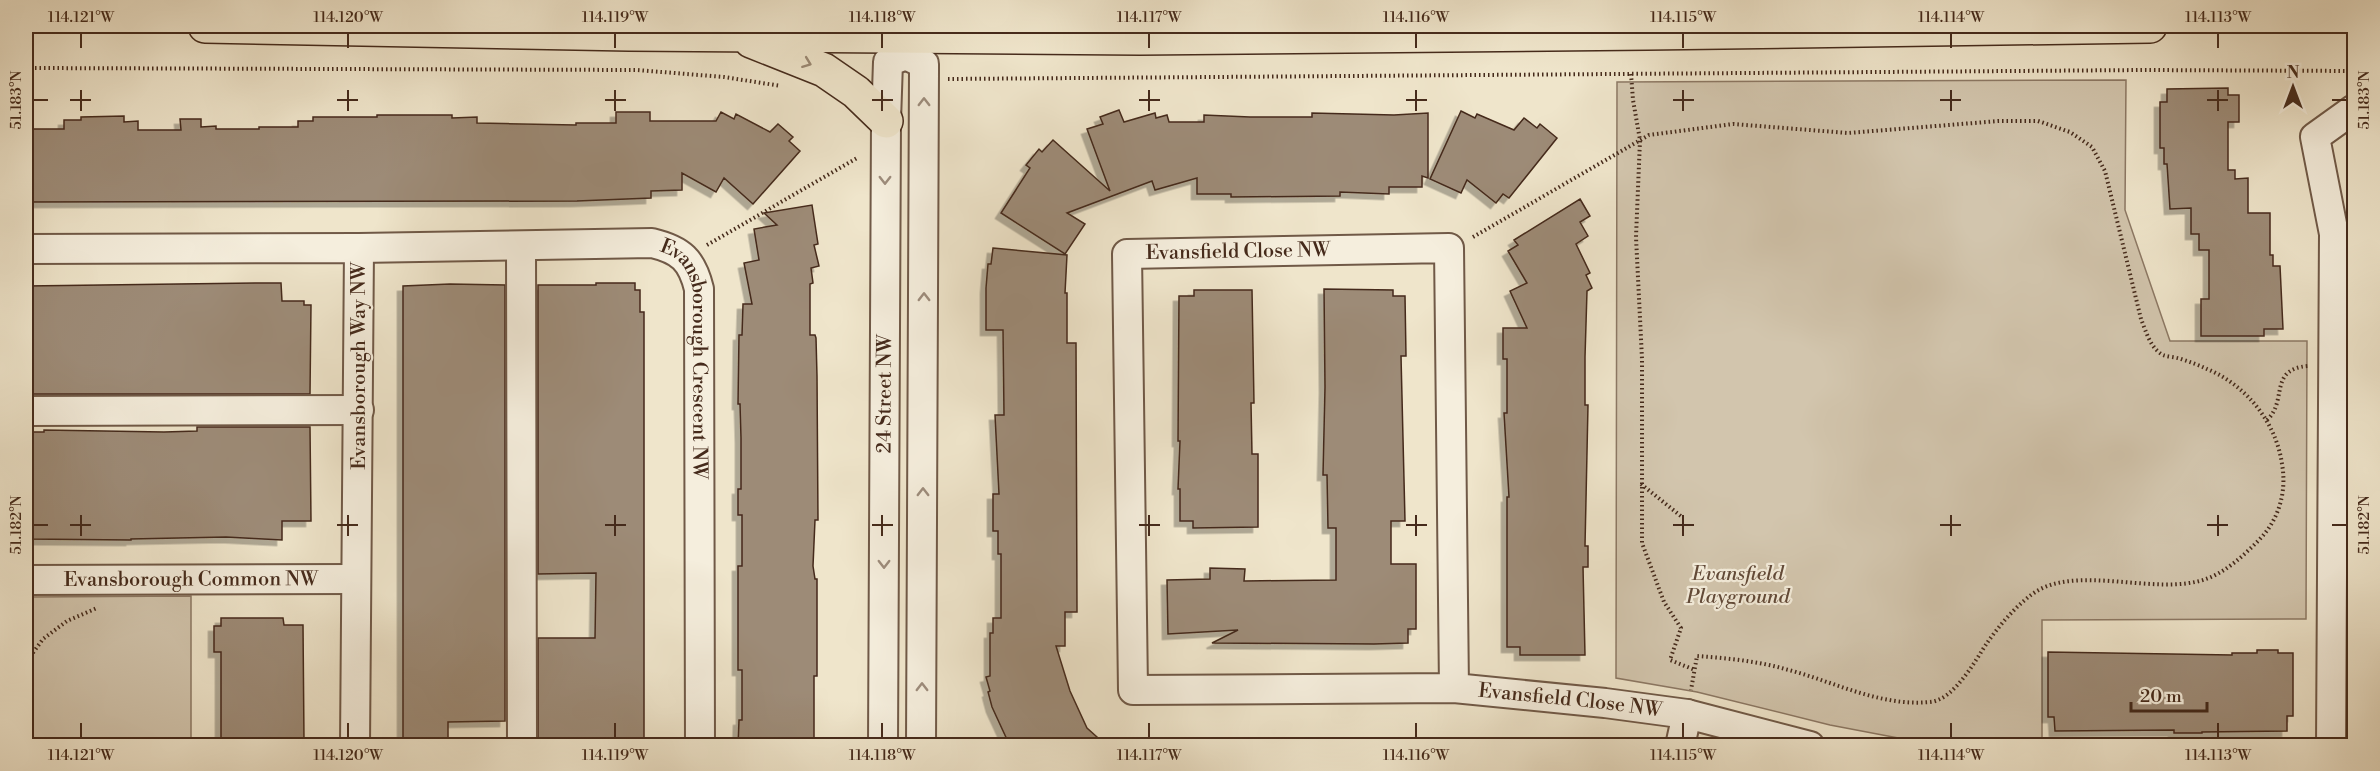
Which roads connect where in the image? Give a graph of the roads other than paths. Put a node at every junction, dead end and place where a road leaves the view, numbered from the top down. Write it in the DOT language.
graph roads {
  1 [pos="205,26"];
  2 [pos="2150,26"];
  3 [pos="733,35"];
  4 [pos="910,46"];
  5 [pos="2355,109"];
  6 [pos="886,121"];
  7 [pos="521,246"];
  8 [pos="359,248"];
  9 [pos="26,249"];
  10 [pos="359,410"];
  11 [pos="26,411"];
  12 [pos="356,579"];
  13 [pos="26,580"];
  14 [pos="1454,688"];
  15 [pos="1687,714"];
  16 [pos="355,746"];
  17 [pos="522,746"];
  18 [pos="700,746"];
  19 [pos="883,746"];
  20 [pos="921,746"];
  21 [pos="1680,746"];
  22 [pos="1810,746"];
  23 [pos="2331,746"];
  1 -- 3 [label="main road"];
  2 -- 4 [label="main road"];
  3 -- 4 [label="main road"];
  3 -- 6 [label="main road, one-way"];
  4 -- 6 [label="street, 24 Street NW"];
  20 -- 4 [label="street, 24 Street NW, one-way"];
  5 -- 23 [label="street"];
  6 -- 19 [label="street, 24 Street NW, one-way"];
  7 -- 8 [label="street, Evansborough Crescent NW"];
  7 -- 17 [label="street"];
  7 -- 18 [label="street, Evansborough Crescent NW"];
  8 -- 9 [label="street, Evansborough Way NW"];
  8 -- 10 [label="street, Evansborough Way NW"];
  10 -- 11 [label="street"];
  10 -- 12 [label="street, Evansborough Way NW"];
  12 -- 13 [label="street, Evansborough Common NW"];
  12 -- 16 [label="street, Evansborough Way NW"];
  14 -- 14 [label="street, Evansfield Close NW"];
  14 -- 15 [label="street, Evansfield Close NW"];
  15 -- 21 [label="street"];
  15 -- 22 [label="street, Evansfield Close NW"];
}
